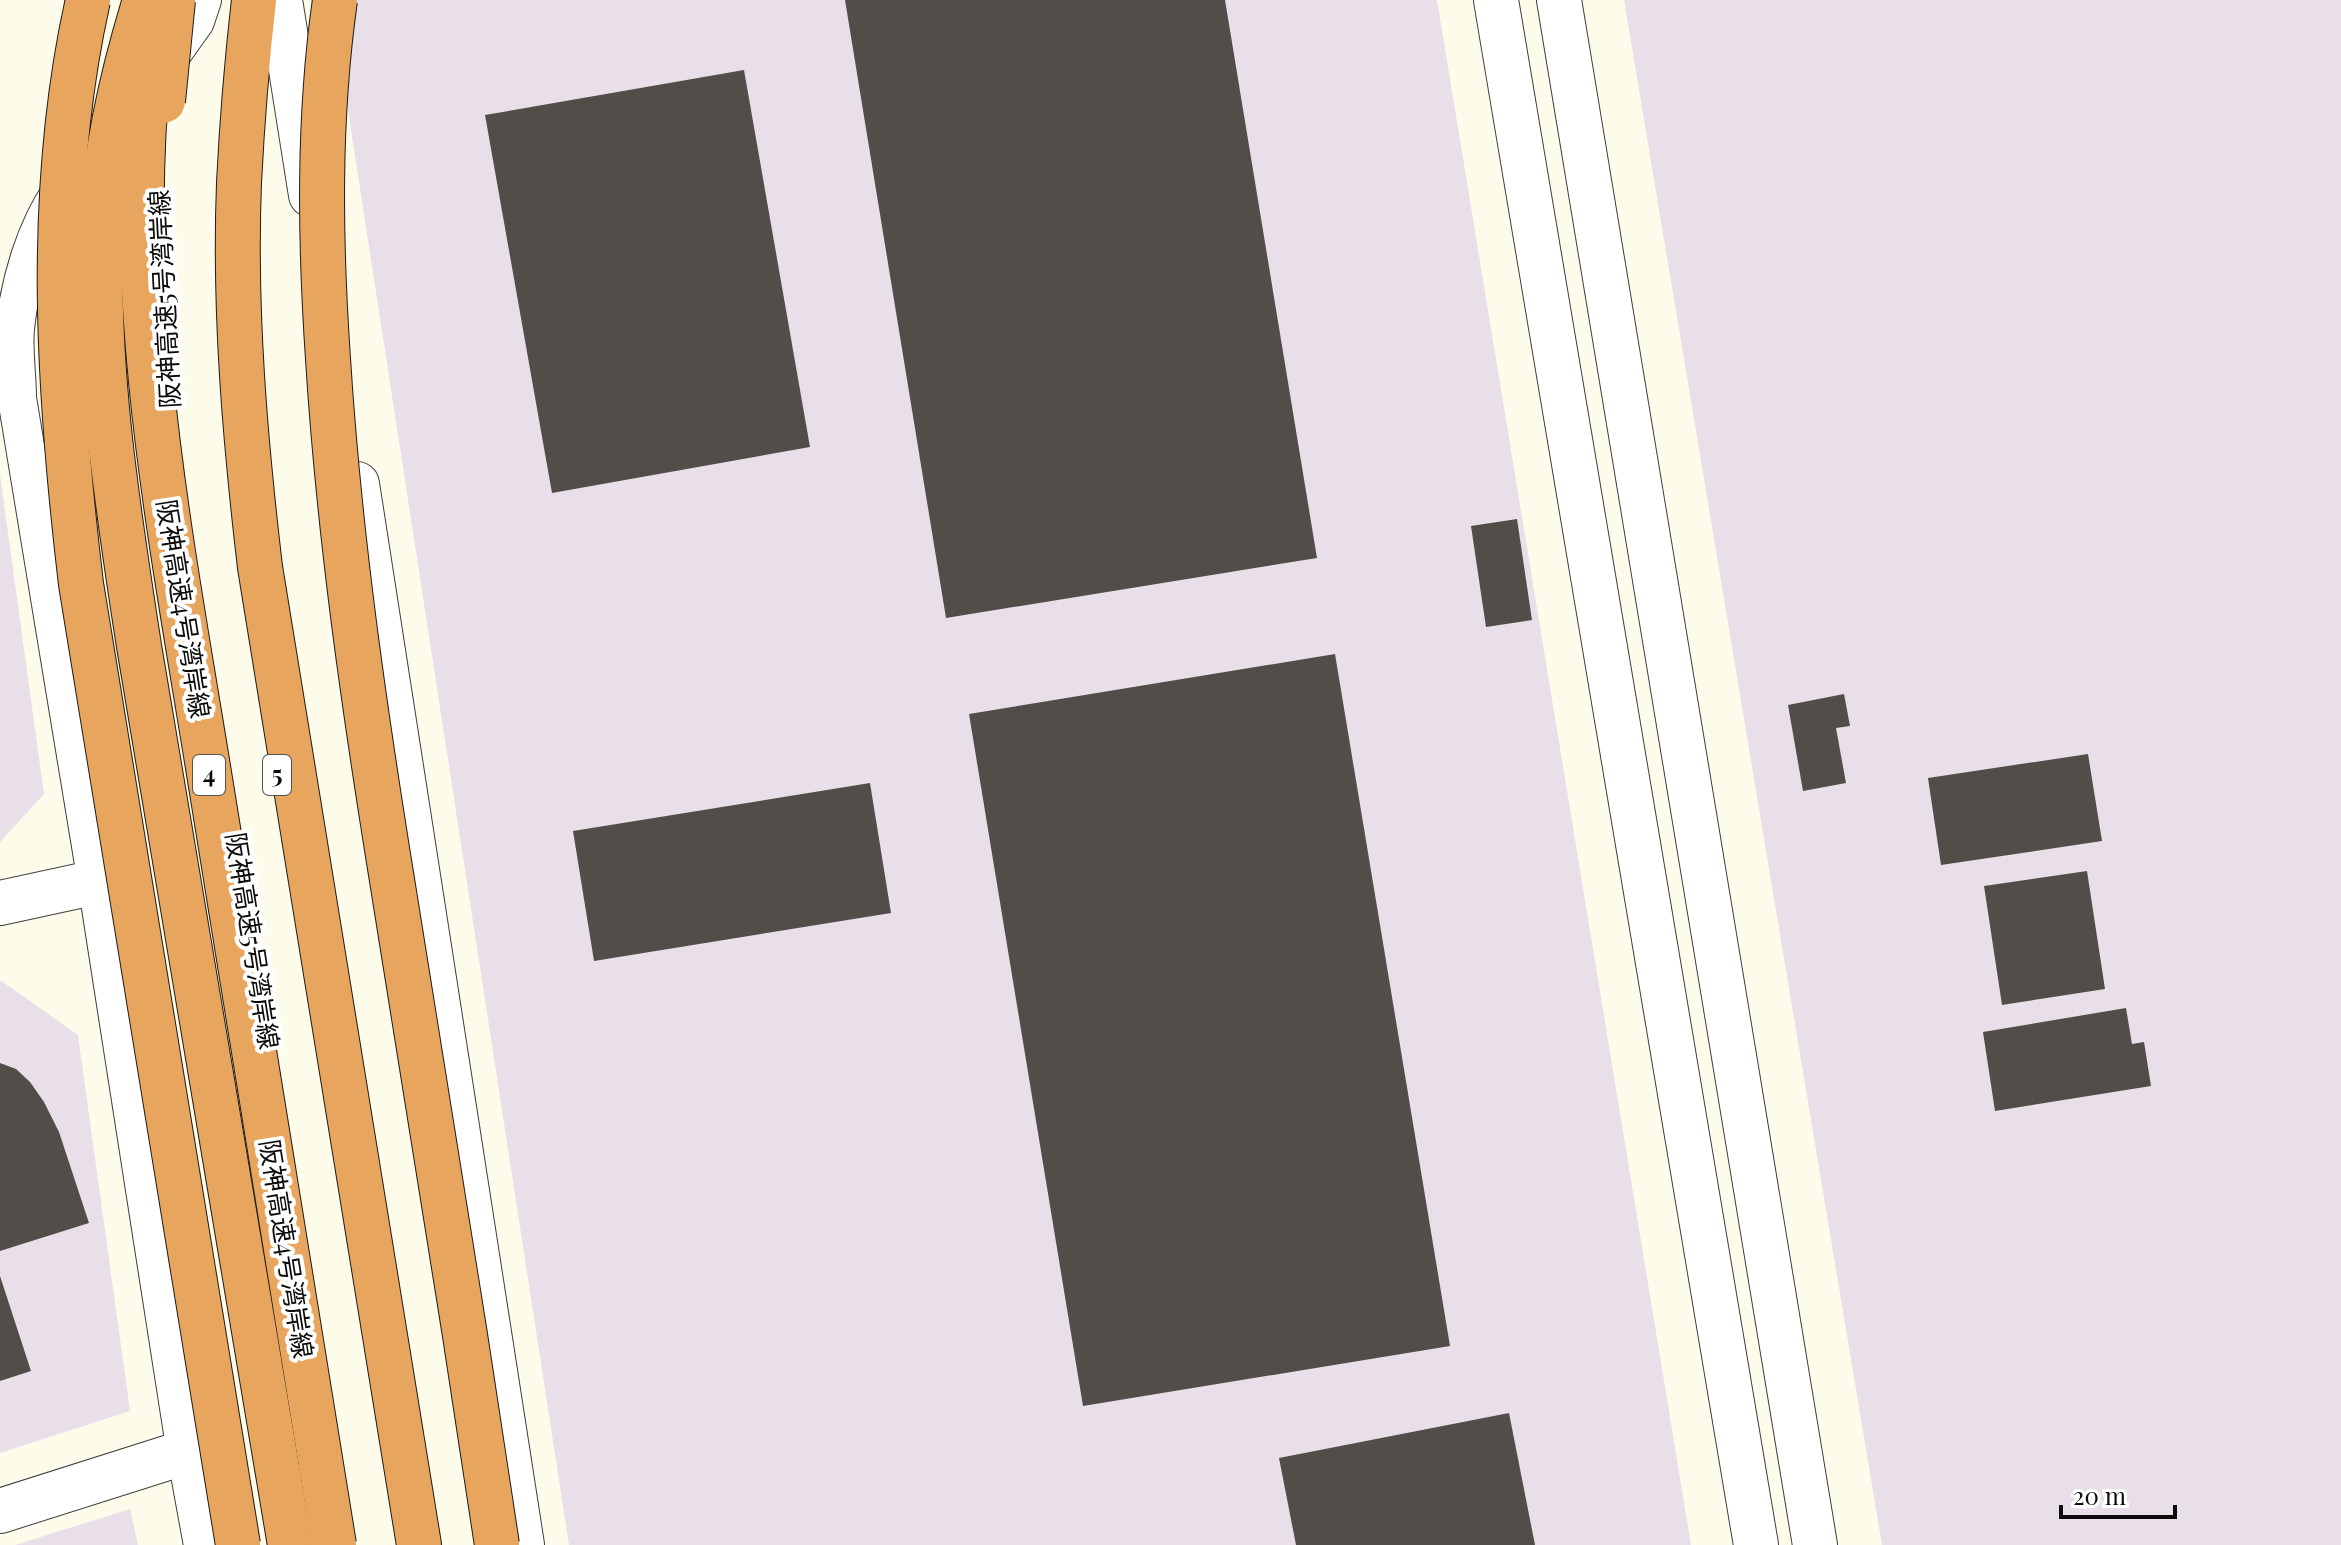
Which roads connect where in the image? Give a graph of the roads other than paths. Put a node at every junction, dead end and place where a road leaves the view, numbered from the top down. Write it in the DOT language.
graph roads {
  1 [pos="88,0"];
  2 [pos="145,0"];
  3 [pos="157,0"];
  4 [pos="173,0"];
  5 [pos="202,0"];
  6 [pos="237,0"];
  7 [pos="254,0"];
  8 [pos="280,0"];
  9 [pos="335,0"];
  10 [pos="1496,0"];
  11 [pos="1559,0"];
  12 [pos="222,289"];
  13 [pos="97,882"];
  14 [pos="0,903"];
  15 [pos="186,1452"];
  16 [pos="0,1511"];
  17 [pos="203,1545"];
  18 [pos="238,1545"];
  19 [pos="290,1545"];
  20 [pos="334,1545"];
  21 [pos="350,1545"];
  22 [pos="402,1545"];
  23 [pos="419,1545"];
  24 [pos="449,1545"];
  25 [pos="497,1545"];
  26 [pos="522,1545"];
  27 [pos="1756,1545"];
  28 [pos="1815,1545"];
  1 -- 18 [label="highway, bridge"];
  2 -- 19 [label="highway, bridge"];
  3 -- 20 [label="highway, 阪神高速4号湾岸線 / 4, bridge"];
  4 -- 21 [label="highway, 阪神高速5号湾岸線 / 5, bridge"];
  5 -- 13 [label="street"];
  6 -- 12 [label="highway, 阪神高速5号湾岸線 / 5"];
  7 -- 23 [label="highway"];
  8 -- 26 [label="street"];
  9 -- 25 [label="highway, bridge"];
  10 -- 27 [label="street"];
  11 -- 28 [label="street"];
  12 -- 22 [label="highway, 阪神高速5号湾岸線 / 5"];
  12 -- 24 [label="highway"];
  13 -- 14 [label="street"];
  13 -- 15 [label="street"];
  15 -- 16 [label="street"];
  15 -- 17 [label="street"];
}
